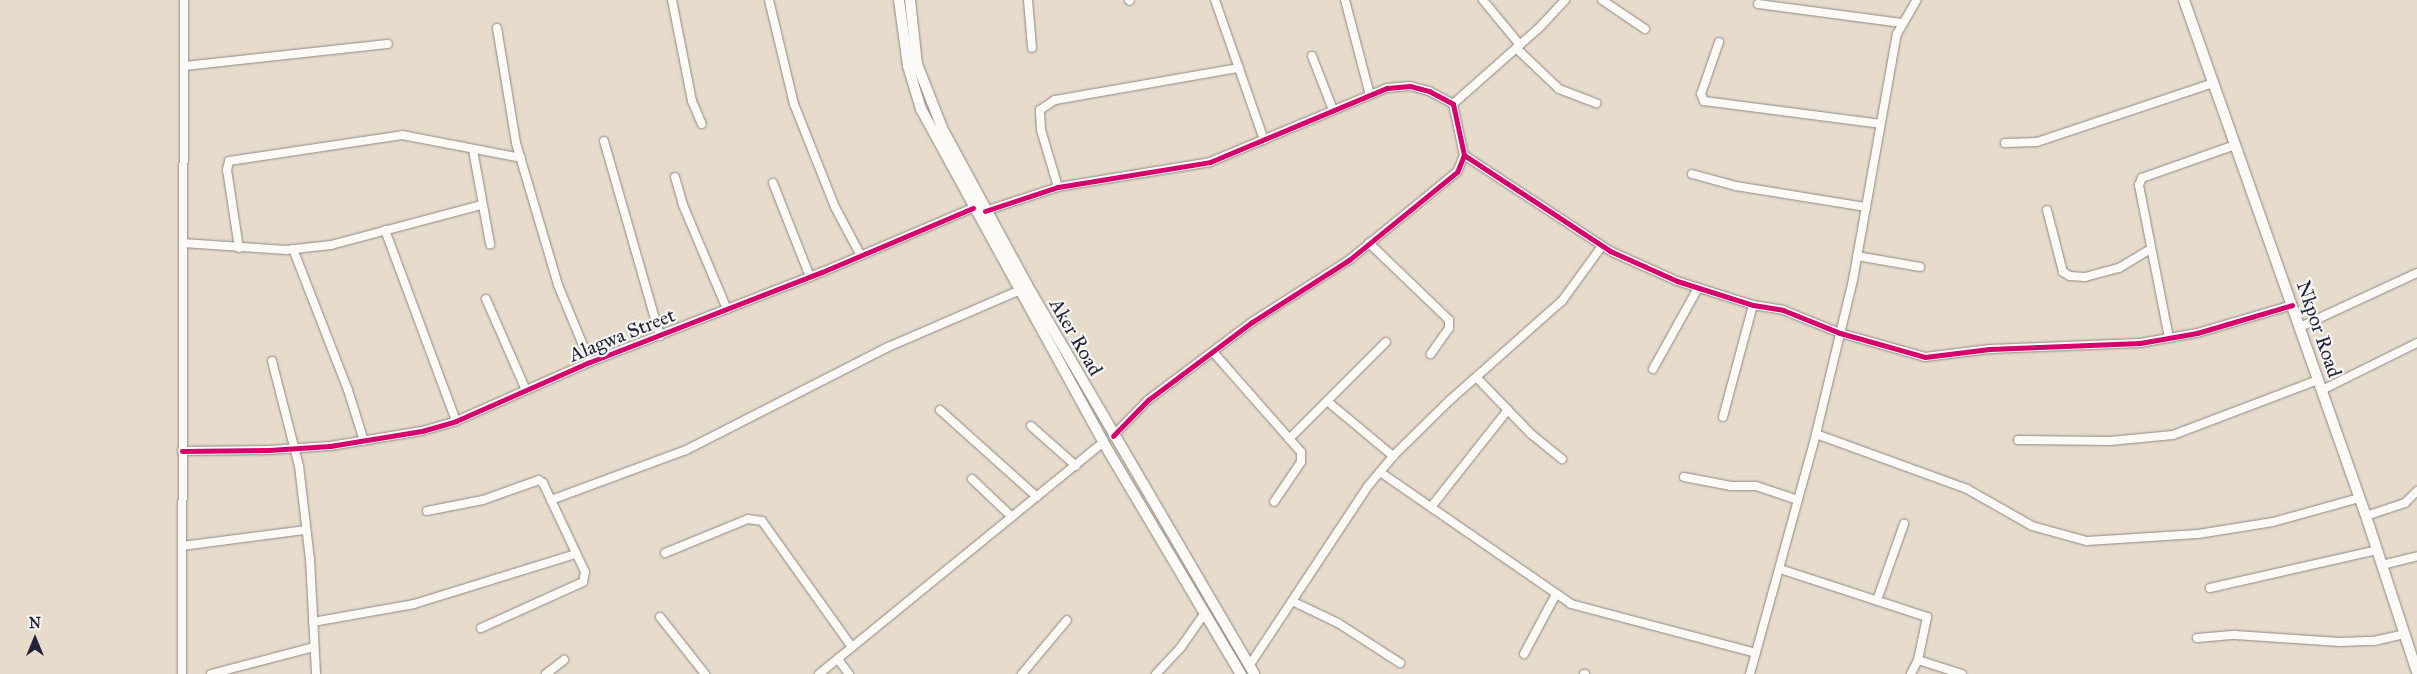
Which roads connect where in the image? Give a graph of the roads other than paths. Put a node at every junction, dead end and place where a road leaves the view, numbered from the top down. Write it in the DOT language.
graph roads {
  1 [pos="184,0"];
  2 [pos="672,0"];
  3 [pos="769,0"];
  4 [pos="899,0"];
  5 [pos="910,0"];
  6 [pos="1028,0"];
  7 [pos="1215,0"];
  8 [pos="1345,0"];
  9 [pos="1483,0"];
  10 [pos="1565,0"];
  11 [pos="1602,0"];
  12 [pos="1917,0"];
  13 [pos="2184,0"];
  14 [pos="1758,4"];
  15 [pos="1902,23"];
  16 [pos="497,28"];
  17 [pos="1645,29"];
  18 [pos="1719,42"];
  19 [pos="388,44"];
  20 [pos="1518,47"];
  21 [pos="1032,48"];
  22 [pos="1312,56"];
  23 [pos="184,66"];
  24 [pos="1239,68"];
  25 [pos="2213,83"];
  26 [pos="1370,95"];
  27 [pos="1596,103"];
  28 [pos="1452,104"];
  29 [pos="1333,110"];
  30 [pos="702,124"];
  31 [pos="1880,124"];
  32 [pos="1264,140"];
  33 [pos="604,141"];
  34 [pos="2005,143"];
  35 [pos="2235,145"];
  36 [pos="473,150"];
  37 [pos="1464,155"];
  38 [pos="521,158"];
  39 [pos="1692,174"];
  40 [pos="675,177"];
  41 [pos="772,183"];
  42 [pos="1058,187"];
  43 [pos="480,205"];
  44 [pos="1866,207"];
  45 [pos="973,208"];
  46 [pos="2047,210"];
  47 [pos="985,211"];
  48 [pos="384,230"];
  49 [pos="183,243"];
  50 [pos="1370,243"];
  51 [pos="490,244"];
  52 [pos="1602,246"];
  53 [pos="239,248"];
  54 [pos="293,249"];
  55 [pos="2151,249"];
  56 [pos="861,256"];
  57 [pos="1857,256"];
  58 [pos="1920,267"];
  59 [pos="2417,273"];
  60 [pos="810,277"];
  61 [pos="1698,288"];
  62 [pos="1018,290"];
  63 [pos="486,300"];
  64 [pos="1753,305"];
  65 [pos="2292,305"];
  66 [pos="727,309"];
  67 [pos="2300,327"];
  68 [pos="1840,333"];
  69 [pos="660,336"];
  70 [pos="2169,338"];
  71 [pos="1386,342"];
  72 [pos="2417,344"];
  73 [pos="1213,352"];
  74 [pos="1431,354"];
  75 [pos="272,361"];
  76 [pos="590,362"];
  77 [pos="1653,369"];
  78 [pos="1477,378"];
  79 [pos="2320,385"];
  80 [pos="526,390"];
  81 [pos="1327,402"];
  82 [pos="940,410"];
  83 [pos="1508,410"];
  84 [pos="1723,417"];
  85 [pos="456,422"];
  86 [pos="1030,426"];
  87 [pos="1816,434"];
  88 [pos="1113,436"];
  89 [pos="1289,439"];
  90 [pos="2018,440"];
  91 [pos="364,441"];
  92 [pos="1103,442"];
  93 [pos="294,448"];
  94 [pos="182,450"];
  95 [pos="1393,456"];
  96 [pos="1562,459"];
  97 [pos="1076,466"];
  98 [pos="1380,472"];
  99 [pos="1684,478"];
  100 [pos="972,480"];
  101 [pos="2417,491"];
  102 [pos="1037,497"];
  103 [pos="2359,498"];
  104 [pos="551,500"];
  105 [pos="1798,500"];
  106 [pos="1274,502"];
  107 [pos="1431,507"];
  108 [pos="427,511"];
  109 [pos="2366,516"];
  110 [pos="1012,517"];
  111 [pos="1904,524"];
  112 [pos="306,530"];
  113 [pos="182,546"];
  114 [pos="2377,550"];
  115 [pos="665,553"];
  116 [pos="576,554"];
  117 [pos="2417,556"];
  118 [pos="2382,565"];
  119 [pos="1780,569"];
  120 [pos="2210,588"];
  121 [pos="1556,594"];
  122 [pos="1877,600"];
  123 [pos="1294,602"];
  124 [pos="1205,613"];
  125 [pos="660,617"];
  126 [pos="1067,620"];
  127 [pos="313,622"];
  128 [pos="481,628"];
  129 [pos="2404,634"];
  130 [pos="2197,638"];
  131 [pos="314,647"];
  132 [pos="852,647"];
  133 [pos="1756,653"];
  134 [pos="1524,654"];
  135 [pos="2414,655"];
  136 [pos="838,658"];
  137 [pos="564,660"];
  138 [pos="1918,660"];
  139 [pos="1400,663"];
  140 [pos="1251,670"];
  141 [pos="2417,672"];
  142 [pos="182,674"];
  143 [pos="211,674"];
  144 [pos="316,674"];
  145 [pos="546,674"];
  146 [pos="705,674"];
  147 [pos="818,674"];
  148 [pos="849,674"];
  149 [pos="1022,674"];
  150 [pos="1156,674"];
  151 [pos="1241,674"];
  152 [pos="1750,674"];
  153 [pos="1911,674"];
  154 [pos="1962,674"];
  1 -- 23 [label="street"];
  2 -- 30 [label="street"];
  3 -- 56 [label="street"];
  4 -- 45 [label="street, Aker Road"];
  5 -- 47 [label="street, Aker Road"];
  6 -- 21 [label="street"];
  7 -- 24 [label="street"];
  8 -- 26 [label="street"];
  9 -- 20 [label="street"];
  10 -- 20 [label="street"];
  11 -- 17 [label="street"];
  12 -- 15 [label="street"];
  13 -- 25 [label="street, Nkpor Road"];
  14 -- 15 [label="street"];
  15 -- 31 [label="street"];
  16 -- 38 [label="street"];
  18 -- 31 [label="street"];
  19 -- 23 [label="street"];
  20 -- 27 [label="street"];
  20 -- 28 [label="street"];
  22 -- 29 [label="street"];
  23 -- 49 [label="street"];
  24 -- 32 [label="street"];
  24 -- 42 [label="street"];
  25 -- 34 [label="street"];
  25 -- 35 [label="street, Nkpor Road"];
  26 -- 28 [label="street"];
  26 -- 29 [label="street"];
  28 -- 37 [label="street"];
  29 -- 32 [label="street"];
  31 -- 44 [label="street"];
  32 -- 42 [label="street"];
  33 -- 69 [label="street"];
  35 -- 55 [label="street"];
  35 -- 65 [label="street, Nkpor Road"];
  36 -- 38 [label="street"];
  36 -- 43 [label="street"];
  36 -- 53 [label="street"];
  37 -- 50 [label="street"];
  37 -- 52 [label="street"];
  38 -- 76 [label="street"];
  39 -- 44 [label="street"];
  40 -- 66 [label="street"];
  41 -- 60 [label="street"];
  42 -- 47 [label="street"];
  43 -- 48 [label="street"];
  43 -- 51 [label="street"];
  44 -- 57 [label="street"];
  45 -- 56 [label="street, Alagwa Street"];
  45 -- 62 [label="street, Aker Road"];
  46 -- 55 [label="street"];
  47 -- 88 [label="street, Aker Road"];
  48 -- 54 [label="street"];
  48 -- 85 [label="street"];
  49 -- 53 [label="street"];
  49 -- 94 [label="street"];
  50 -- 73 [label="street"];
  50 -- 74 [label="street"];
  52 -- 61 [label="street"];
  52 -- 78 [label="street"];
  53 -- 54 [label="street"];
  54 -- 91 [label="street"];
  55 -- 70 [label="street"];
  56 -- 60 [label="street, Alagwa Street"];
  57 -- 58 [label="street"];
  57 -- 68 [label="street"];
  59 -- 67 [label="street"];
  60 -- 66 [label="street, Alagwa Street"];
  61 -- 64 [label="street"];
  61 -- 77 [label="street"];
  62 -- 92 [label="street, Aker Road"];
  62 -- 104 [label="street"];
  63 -- 80 [label="street"];
  64 -- 68 [label="street"];
  64 -- 84 [label="street"];
  65 -- 67 [label="street, Nkpor Road"];
  65 -- 70 [label="street"];
  66 -- 69 [label="street, Alagwa Street"];
  67 -- 79 [label="street, Nkpor Road"];
  68 -- 70 [label="street"];
  68 -- 87 [label="street"];
  69 -- 76 [label="street, Alagwa Street"];
  71 -- 81 [label="street"];
  72 -- 79 [label="street"];
  73 -- 88 [label="street"];
  73 -- 89 [label="street"];
  75 -- 93 [label="street"];
  76 -- 80 [label="street, Alagwa Street"];
  78 -- 83 [label="street"];
  78 -- 95 [label="street"];
  79 -- 90 [label="street"];
  79 -- 103 [label="street, Nkpor Road"];
  80 -- 85 [label="street, Alagwa Street"];
  81 -- 89 [label="street"];
  81 -- 95 [label="street"];
  82 -- 102 [label="street"];
  83 -- 96 [label="street"];
  83 -- 107 [label="street"];
  85 -- 91 [label="street, Alagwa Street"];
  86 -- 97 [label="street"];
  87 -- 103 [label="street"];
  87 -- 105 [label="street"];
  88 -- 140 [label="street, Aker Road"];
  89 -- 106 [label="street"];
  91 -- 93 [label="street, Alagwa Street"];
  92 -- 97 [label="street"];
  92 -- 124 [label="street, Aker Road"];
  93 -- 94 [label="street, Alagwa Street"];
  93 -- 112 [label="street"];
  94 -- 113 [label="street"];
  95 -- 98 [label="street"];
  97 -- 102 [label="street"];
  98 -- 107 [label="street"];
  98 -- 123 [label="street"];
  99 -- 105 [label="street"];
  100 -- 110 [label="street"];
  101 -- 109 [label="street"];
  102 -- 110 [label="street"];
  103 -- 109 [label="street, Nkpor Road"];
  104 -- 108 [label="street"];
  104 -- 116 [label="street"];
  105 -- 119 [label="street"];
  107 -- 121 [label="street"];
  109 -- 114 [label="street, Nkpor Road"];
  110 -- 132 [label="street"];
  111 -- 122 [label="street"];
  112 -- 113 [label="street"];
  112 -- 127 [label="street"];
  113 -- 142 [label="street"];
  114 -- 118 [label="street, Nkpor Road"];
  114 -- 120 [label="street"];
  115 -- 132 [label="street"];
  116 -- 127 [label="street"];
  116 -- 128 [label="street"];
  117 -- 118 [label="street"];
  118 -- 129 [label="street, Nkpor Road"];
  119 -- 122 [label="street"];
  119 -- 133 [label="street"];
  121 -- 133 [label="street"];
  121 -- 134 [label="street"];
  122 -- 138 [label="street"];
  123 -- 139 [label="street"];
  123 -- 140 [label="street"];
  124 -- 150 [label="street"];
  124 -- 151 [label="street, Aker Road"];
  125 -- 146 [label="street"];
  126 -- 149 [label="street"];
  127 -- 131 [label="street"];
  129 -- 130 [label="street"];
  129 -- 135 [label="street, Nkpor Road"];
  131 -- 143 [label="street"];
  131 -- 144 [label="street"];
  132 -- 136 [label="street"];
  133 -- 152 [label="street"];
  135 -- 141 [label="street, Nkpor Road"];
  136 -- 147 [label="street"];
  136 -- 148 [label="street"];
  137 -- 145 [label="street"];
  138 -- 153 [label="street"];
  138 -- 154 [label="street"];
}
